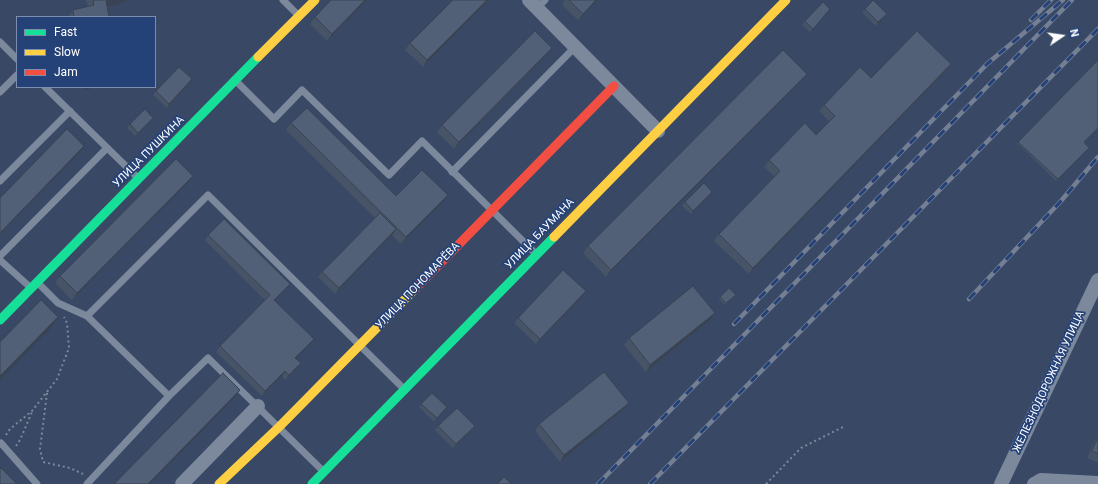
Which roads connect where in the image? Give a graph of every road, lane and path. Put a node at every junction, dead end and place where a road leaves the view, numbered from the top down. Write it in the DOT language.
graph roads {
  1 [pos="283,0"];
  2 [pos="315,0"];
  3 [pos="786,0"];
  4 [pos="537,3"];
  5 [pos="299,16"];
  6 [pos="0,42"];
  7 [pos="575,47"];
  8 [pos="16,58"];
  9 [pos="16,76"];
  10 [pos="236,81"];
  11 [pos="614,86"];
  12 [pos="46,88"];
  13 [pos="0,92"];
  14 [pos="70,111"];
  15 [pos="658,131"];
  16 [pos="108,148"];
  17 [pos="452,172"];
  18 [pos="139,179"];
  19 [pos="0,181"];
  20 [pos="492,211"];
  21 [pos="537,255"];
  22 [pos="0,256"];
  23 [pos="0,260"];
  24 [pos="1098,280"];
  25 [pos="34,285"];
  26 [pos="58,303"];
  27 [pos="87,316"];
  28 [pos="0,320"];
  29 [pos="360,345"];
  30 [pos="405,389"];
  31 [pos="47,392"];
  32 [pos="169,396"];
  33 [pos="258,406"];
  34 [pos="32,411"];
  35 [pos="279,427"];
  36 [pos="843,427"];
  37 [pos="1,444"];
  38 [pos="11,454"];
  39 [pos="324,471"];
  40 [pos="89,481"];
  41 [pos="1098,483"];
  42 [pos="36,484"];
  43 [pos="182,484"];
  44 [pos="220,484"];
  45 [pos="312,484"];
  46 [pos="766,484"];
  47 [pos="1001,484"];
  48 [pos="1034,484"];
  1 -- 5 [label="lane"];
  2 -- 5 [label="street, УЛИЦА ПУШКИНА"];
  3 -- 15 [label="street, УЛИЦА БАУМАНА"];
  4 -- 7 [label="street"];
  5 -- 10 [label="street, УЛИЦА ПУШКИНА"];
  6 -- 8 [label="lane"];
  7 -- 11 [label="street"];
  7 -- 17 [label="lane"];
  9 -- 13 [label="lane"];
  10 -- 17 [label="lane"];
  10 -- 18 [label="street, УЛИЦА ПУШКИНА"];
  11 -- 15 [label="street"];
  11 -- 20 [label="street, УЛИЦА ПОНОМАРЁВА"];
  12 -- 14 [label="lane"];
  14 -- 16 [label="lane"];
  14 -- 19 [label="lane"];
  15 -- 21 [label="street, УЛИЦА БАУМАНА"];
  16 -- 18 [label="lane"];
  16 -- 22 [label="lane"];
  17 -- 20 [label="lane"];
  18 -- 25 [label="street, УЛИЦА ПУШКИНА"];
  20 -- 21 [label="lane"];
  20 -- 29 [label="street, УЛИЦА ПОНОМАРЁВА"];
  21 -- 30 [label="street, УЛИЦА БАУМАНА"];
  23 -- 25 [label="lane"];
  24 -- 47 [label="street, ЖЕЛЕЗНОДОРОЖНАЯ УЛИЦА"];
  25 -- 26 [label="lane"];
  25 -- 28 [label="street, УЛИЦА ПУШКИНА"];
  26 -- 27 [label="lane"];
  26 -- 31 [label="path"];
  27 -- 29 [label="lane"];
  27 -- 32 [label="lane"];
  29 -- 30 [label="lane"];
  29 -- 35 [label="street, УЛИЦА ПОНОМАРЁВА"];
  30 -- 39 [label="street, УЛИЦА БАУМАНА"];
  31 -- 34 [label="path"];
  31 -- 40 [label="path"];
  32 -- 33 [label="lane"];
  32 -- 40 [label="lane"];
  33 -- 35 [label="lane"];
  33 -- 43 [label="street"];
  34 -- 37 [label="path"];
  34 -- 38 [label="path"];
  35 -- 39 [label="lane"];
  35 -- 44 [label="street, УЛИЦА ПОНОМАРЁВА"];
  36 -- 46 [label="path"];
  37 -- 38 [label="lane"];
  38 -- 42 [label="lane"];
  39 -- 45 [label="street, УЛИЦА БАУМАНА"];
  41 -- 48 [label="street"];
}
